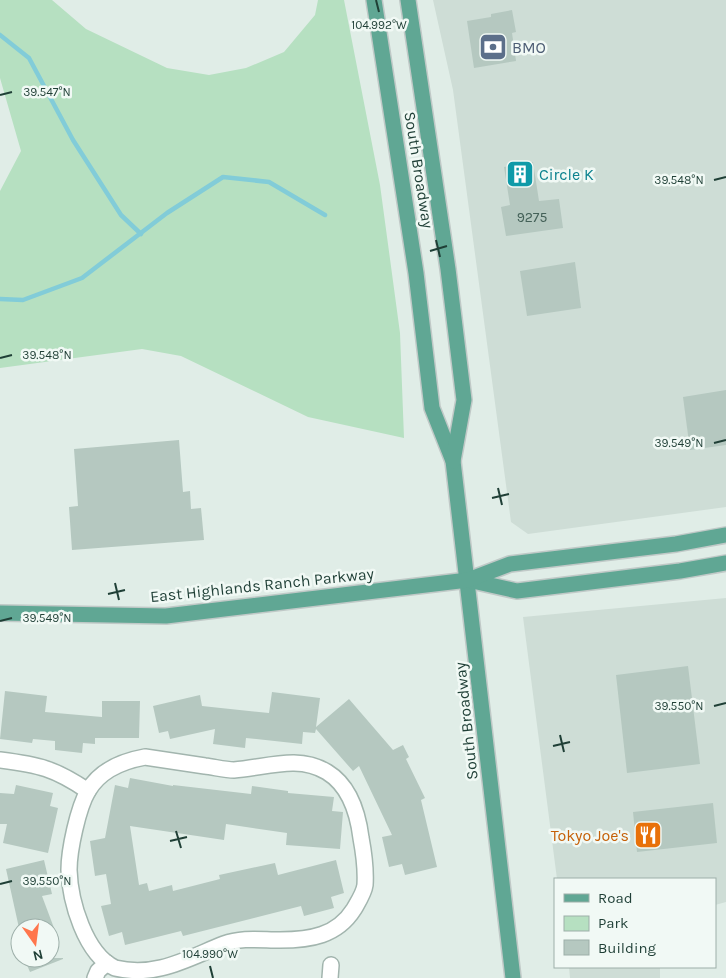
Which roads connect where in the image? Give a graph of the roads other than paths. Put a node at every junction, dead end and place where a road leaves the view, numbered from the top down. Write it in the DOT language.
graph roads {
  1 [pos="374,0"];
  2 [pos="408,0"];
  3 [pos="453,461"];
  4 [pos="726,535"];
  5 [pos="726,563"];
  6 [pos="468,580"];
  7 [pos="0,613"];
  8 [pos="0,760"];
  9 [pos="88,791"];
  10 [pos="107,962"];
  11 [pos="123,974"];
  12 [pos="95,978"];
  13 [pos="512,978"];
  1 -- 3 [label="main road, South Broadway"];
  2 -- 3 [label="main road, South Broadway"];
  3 -- 6 [label="main road, South Broadway"];
  4 -- 6 [label="main road"];
  5 -- 6 [label="main road"];
  6 -- 7 [label="main road, East Highlands Ranch Parkway"];
  6 -- 13 [label="main road, South Broadway"];
  8 -- 9 [label="street"];
  9 -- 10 [label="street"];
  9 -- 11 [label="street"];
  10 -- 11 [label="street"];
  10 -- 12 [label="street"];
}
